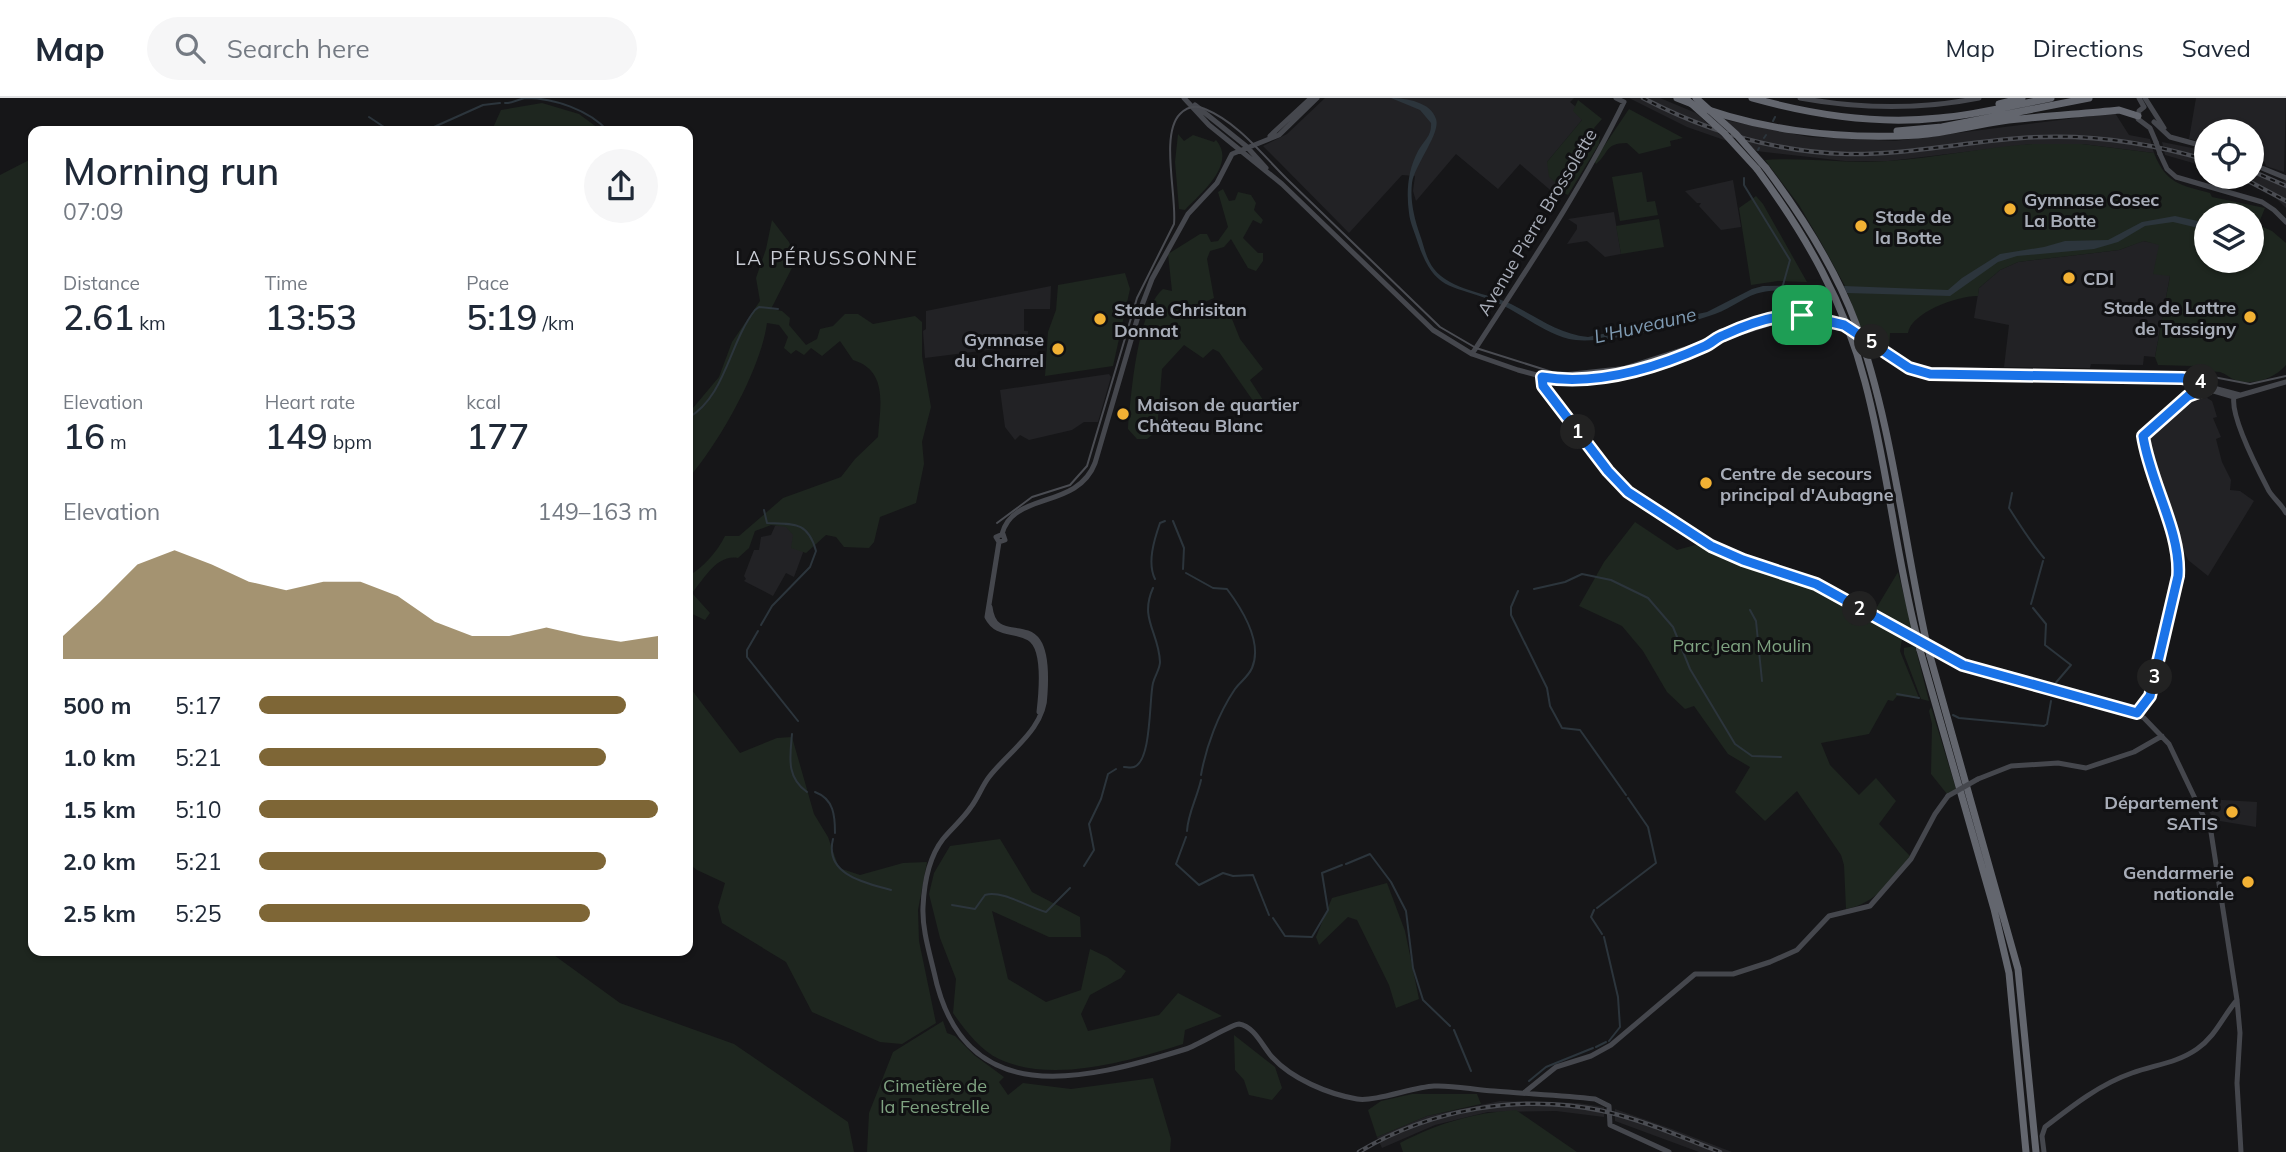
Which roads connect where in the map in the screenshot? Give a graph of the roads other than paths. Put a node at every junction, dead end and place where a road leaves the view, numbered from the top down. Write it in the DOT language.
graph roads {
  1 [pos="1186,98"];
  2 [pos="1311,98"];
  3 [pos="1317,98"];
  4 [pos="1616,98"];
  5 [pos="1677,98"];
  6 [pos="1685,98"];
  7 [pos="1696,98"];
  8 [pos="1752,98"];
  9 [pos="1800,98"];
  10 [pos="1979,98"];
  11 [pos="2022,98"];
  12 [pos="2051,98"];
  13 [pos="2089,98"];
  14 [pos="2139,98"];
  15 [pos="2145,98"];
  16 [pos="1955,100"];
  17 [pos="1947,101"];
  18 [pos="2144,107"];
  19 [pos="2154,111"];
  20 [pos="2138,116"];
  21 [pos="1881,121"];
  22 [pos="2153,122"];
  23 [pos="2146,125"];
  24 [pos="1781,126"];
  25 [pos="2168,135"];
  26 [pos="1269,136"];
  27 [pos="2157,141"];
  28 [pos="2194,143"];
  29 [pos="1243,147"];
  30 [pos="2264,169"];
  31 [pos="2286,177"];
  32 [pos="2286,222"];
  33 [pos="1863,339"];
  34 [pos="1472,355"];
  35 [pos="1542,377"];
  36 [pos="2286,382"];
  37 [pos="2206,388"];
  38 [pos="2237,396"];
  39 [pos="2285,510"];
  40 [pos="2137,713"];
  41 [pos="2162,736"];
  42 [pos="2235,1002"];
  43 [pos="1525,1092"];
  44 [pos="1669,1152"];
  45 [pos="2026,1152"];
  46 [pos="2036,1152"];
  47 [pos="2045,1152"];
  48 [pos="2241,1152"];
  1 -- 29 [label="street"];
  2 -- 26 [label="street"];
  3 -- 26 [label="street"];
  4 -- 34 [label="street, Avenue Pierre Brossolette"];
  5 -- 24 [label="highway"];
  6 -- 45 [label="highway, bridge"];
  7 -- 33 [label="highway, bridge"];
  8 -- 21 [label="highway"];
  9 -- 17 [label="street"];
  10 -- 16 [label="street"];
  11 -- 21 [label="highway"];
  12 -- 21 [label="highway"];
  13 -- 24 [label="highway"];
  14 -- 18 [label="street"];
  15 -- 19 [label="street"];
  16 -- 17 [label="street"];
  18 -- 19 [label="street"];
  18 -- 20 [label="street"];
  19 -- 22 [label="street"];
  19 -- 25 [label="street"];
  20 -- 23 [label="street"];
  20 -- 24 [label="highway"];
  22 -- 23 [label="street"];
  22 -- 25 [label="street"];
  22 -- 27 [label="street"];
  23 -- 27 [label="street"];
  25 -- 27 [label="street"];
  25 -- 28 [label="street"];
  26 -- 29 [label="street"];
  27 -- 32 [label="street, bridge"];
  29 -- 34 [label="street"];
  29 -- 43 [label="street"];
  30 -- 31 [label="street"];
  33 -- 35 [label="street"];
  33 -- 37 [label="street"];
  33 -- 46 [label="highway, bridge"];
  34 -- 35 [label="street"];
  35 -- 40 [label="street"];
  36 -- 38 [label="street"];
  37 -- 38 [label="street"];
  37 -- 40 [label="street"];
  38 -- 39 [label="street"];
  40 -- 41 [label="street"];
  41 -- 42 [label="street"];
  41 -- 43 [label="street, bridge"];
  42 -- 47 [label="street"];
  42 -- 48 [label="street"];
  43 -- 44 [label="street"];
}
